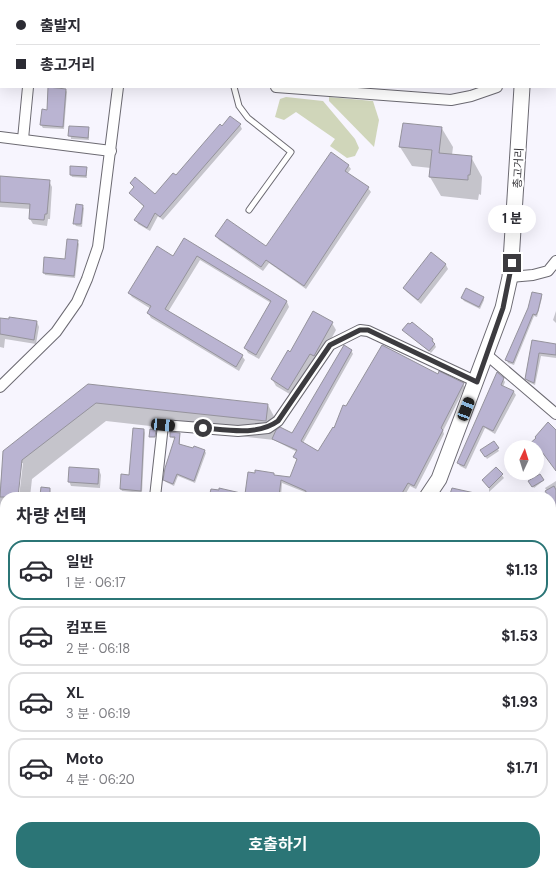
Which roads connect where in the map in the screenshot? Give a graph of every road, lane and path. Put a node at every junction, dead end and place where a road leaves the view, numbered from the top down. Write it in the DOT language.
graph roads {
  1 [pos="28,88"];
  2 [pos="118,88"];
  3 [pos="234,88"];
  4 [pos="289,88"];
  5 [pos="494,88"];
  6 [pos="522,88"];
  7 [pos="0,137"];
  8 [pos="23,139"];
  9 [pos="110,151"];
  10 [pos="249,210"];
  11 [pos="556,261"];
  12 [pos="510,277"];
  13 [pos="486,355"];
  14 [pos="477,382"];
  15 [pos="0,387"];
  16 [pos="556,414"];
  17 [pos="155,492"];
  18 [pos="430,492"];
  1 -- 8 [label="street"];
  2 -- 9 [label="street"];
  3 -- 10 [label="lane"];
  4 -- 5 [label="street"];
  6 -- 12 [label="street, 총고거리"];
  7 -- 8 [label="street"];
  8 -- 9 [label="street"];
  9 -- 15 [label="street"];
  11 -- 12 [label="street"];
  12 -- 13 [label="street, 총고거리"];
  13 -- 14 [label="street, 총고거리"];
  13 -- 16 [label="street"];
  14 -- 17 [label="street"];
  14 -- 18 [label="street, 총고거리"];
}
